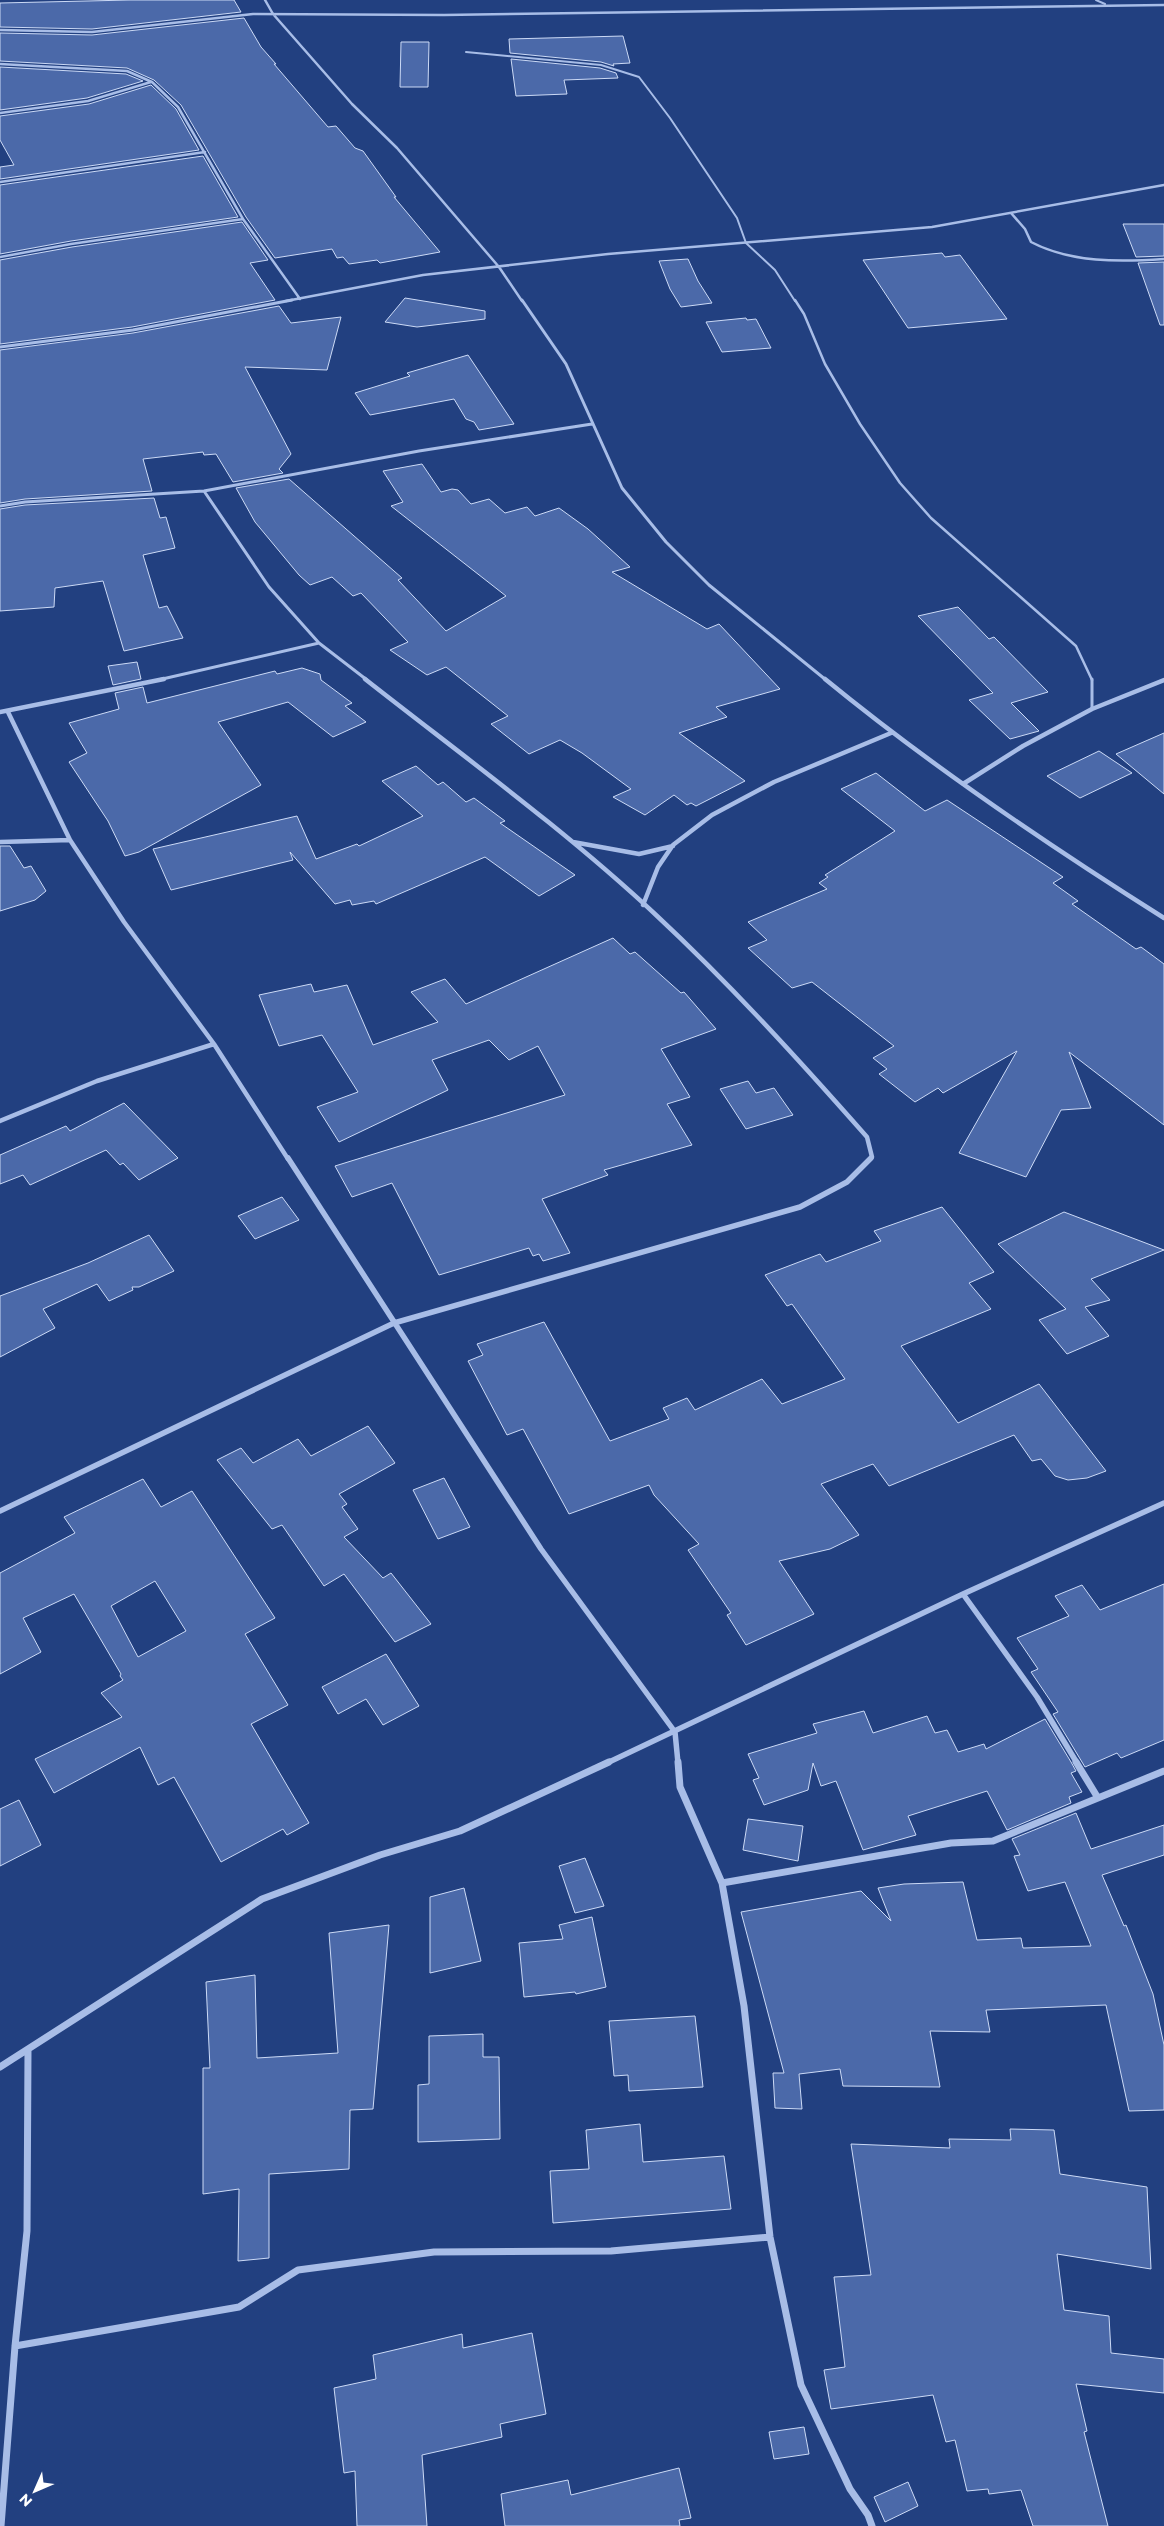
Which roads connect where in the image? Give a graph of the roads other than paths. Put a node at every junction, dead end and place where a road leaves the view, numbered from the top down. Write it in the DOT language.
graph roads {
  1 [pos="265,0"];
  2 [pos="1096,0"];
  3 [pos="1105,4"];
  4 [pos="1164,5"];
  5 [pos="273,14"];
  6 [pos="0,30"];
  7 [pos="466,52"];
  8 [pos="0,64"];
  9 [pos="152,82"];
  10 [pos="0,112"];
  11 [pos="205,152"];
  12 [pos="0,182"];
  13 [pos="1164,185"];
  14 [pos="1011,213"];
  15 [pos="243,219"];
  16 [pos="746,243"];
  17 [pos="0,257"];
  18 [pos="1164,259"];
  19 [pos="499,267"];
  20 [pos="300,299"];
  21 [pos="0,347"];
  22 [pos="592,424"];
  23 [pos="204,491"];
  24 [pos="0,506"];
  25 [pos="319,643"];
  26 [pos="1164,680"];
  27 [pos="1092,709"];
  28 [pos="0,712"];
  29 [pos="8,712"];
  30 [pos="891,733"];
  31 [pos="963,784"];
  32 [pos="70,840"];
  33 [pos="0,842"];
  34 [pos="573,842"];
  35 [pos="673,846"];
  36 [pos="643,904"];
  37 [pos="1164,918"];
  38 [pos="214,1044"];
  39 [pos="0,1121"];
  40 [pos="394,1323"];
  41 [pos="1164,1502"];
  42 [pos="0,1511"];
  43 [pos="963,1594"];
  44 [pos="675,1732"];
  45 [pos="1164,1772"];
  46 [pos="1098,1798"];
  47 [pos="722,1883"];
  48 [pos="28,2051"];
  49 [pos="0,2067"];
  50 [pos="770,2237"];
  51 [pos="15,2346"];
  52 [pos="1,2526"];
  53 [pos="872,2526"];
  1 -- 5 [label="street"];
  2 -- 3 [label="lane"];
  3 -- 4 [label="street"];
  3 -- 5 [label="street"];
  5 -- 6 [label="street"];
  5 -- 19 [label="street"];
  7 -- 16 [label="lane"];
  8 -- 9 [label="street"];
  9 -- 10 [label="street"];
  9 -- 11 [label="street"];
  11 -- 12 [label="street"];
  11 -- 15 [label="street"];
  13 -- 14 [label="street"];
  14 -- 16 [label="street"];
  14 -- 18 [label="street"];
  15 -- 17 [label="street"];
  15 -- 20 [label="street"];
  16 -- 19 [label="street"];
  16 -- 27 [label="lane"];
  19 -- 20 [label="street"];
  19 -- 22 [label="street"];
  20 -- 21 [label="street"];
  22 -- 23 [label="street"];
  22 -- 30 [label="street"];
  23 -- 24 [label="street"];
  23 -- 25 [label="street"];
  25 -- 29 [label="street"];
  25 -- 34 [label="street"];
  26 -- 27 [label="street"];
  27 -- 31 [label="street"];
  28 -- 29 [label="street"];
  29 -- 32 [label="street"];
  30 -- 31 [label="street"];
  30 -- 35 [label="street"];
  31 -- 37 [label="street"];
  32 -- 33 [label="street"];
  32 -- 38 [label="street"];
  34 -- 35 [label="street"];
  34 -- 36 [label="street"];
  35 -- 36 [label="street"];
  36 -- 40 [label="street"];
  38 -- 39 [label="street"];
  38 -- 40 [label="street"];
  40 -- 42 [label="street"];
  40 -- 44 [label="street"];
  41 -- 43 [label="street"];
  43 -- 44 [label="street"];
  43 -- 46 [label="street"];
  44 -- 47 [label="street"];
  44 -- 48 [label="street"];
  45 -- 46 [label="street"];
  46 -- 47 [label="street"];
  47 -- 50 [label="street"];
  48 -- 49 [label="street"];
  48 -- 51 [label="street"];
  50 -- 51 [label="street"];
  50 -- 53 [label="street"];
  51 -- 52 [label="street"];
}
